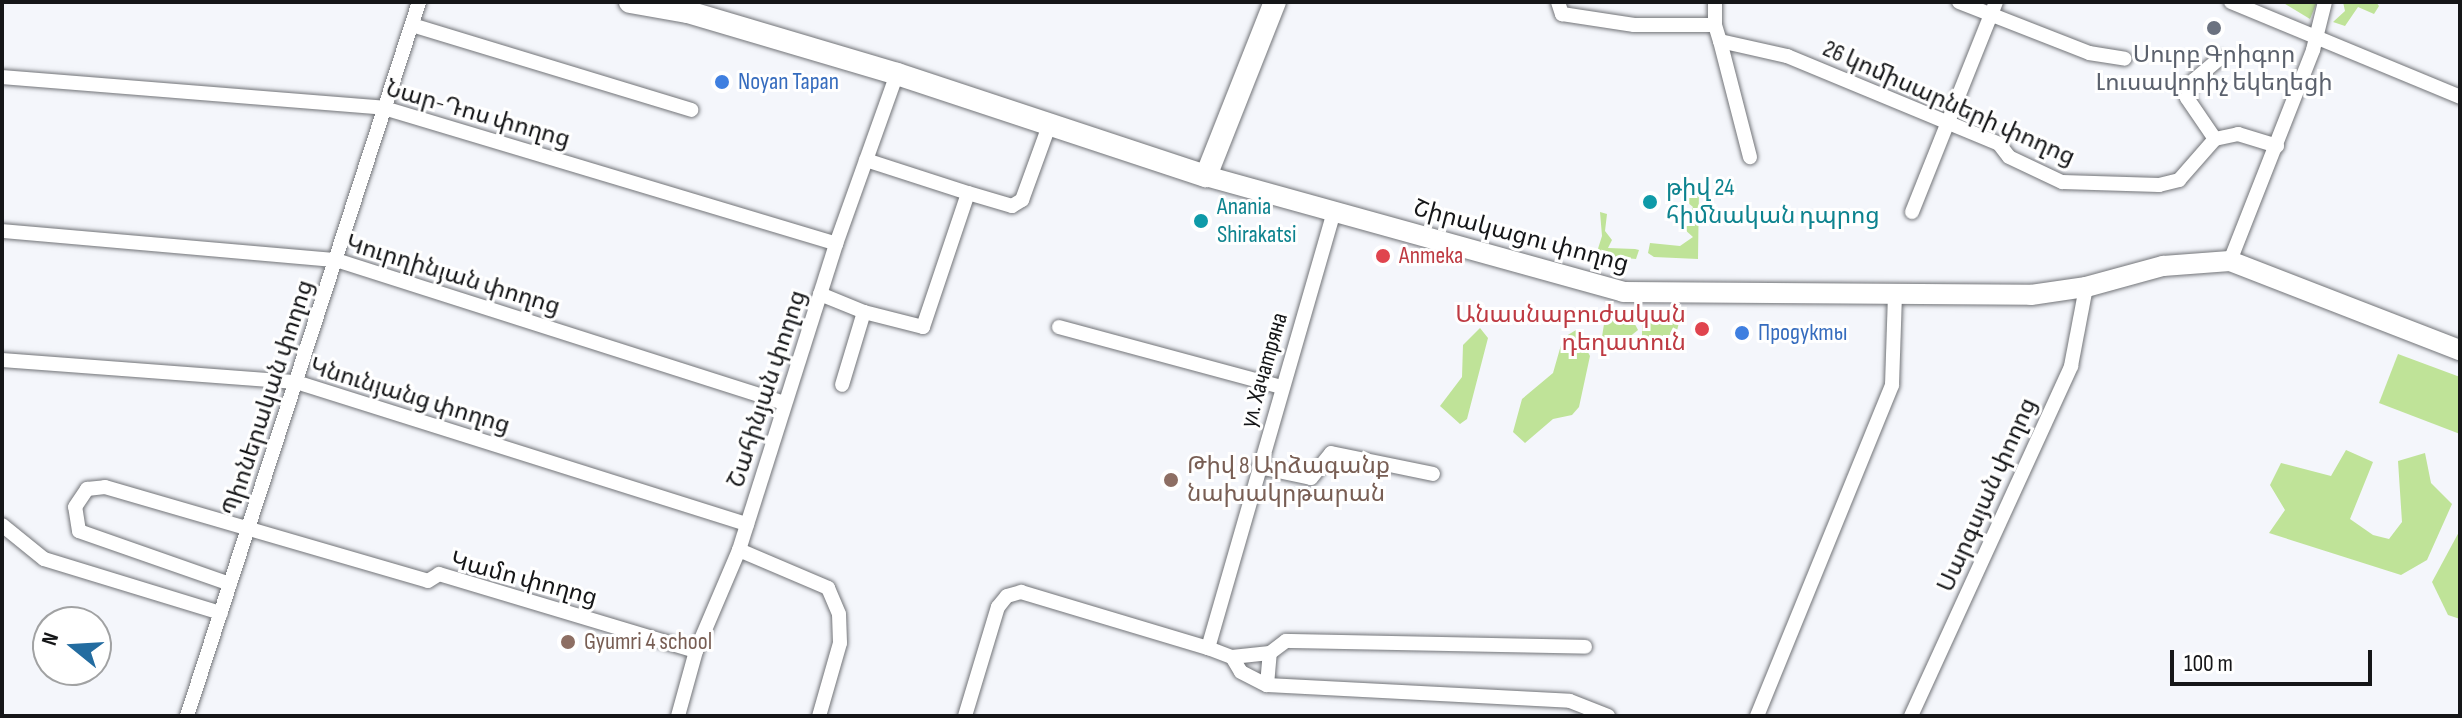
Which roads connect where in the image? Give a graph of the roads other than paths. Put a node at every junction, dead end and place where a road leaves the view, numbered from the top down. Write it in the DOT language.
graph roads {
  1 [pos="419,2"];
  2 [pos="1275,2"];
  3 [pos="1558,2"];
  4 [pos="1715,2"];
  5 [pos="1959,2"];
  6 [pos="2231,2"];
  7 [pos="2325,2"];
  8 [pos="637,3"];
  9 [pos="690,7"];
  10 [pos="1993,8"];
  11 [pos="412,25"];
  12 [pos="1715,25"];
  13 [pos="2314,35"];
  14 [pos="1720,41"];
  15 [pos="2220,58"];
  16 [pos="2125,59"];
  17 [pos="897,74"];
  18 [pos="2,77"];
  19 [pos="2460,97"];
  20 [pos="384,108"];
  21 [pos="691,110"];
  22 [pos="1946,122"];
  23 [pos="1049,126"];
  24 [pos="2215,139"];
  25 [pos="2277,146"];
  26 [pos="1750,157"];
  27 [pos="866,160"];
  28 [pos="1206,176"];
  29 [pos="968,193"];
  30 [pos="1334,212"];
  31 [pos="1912,212"];
  32 [pos="2,231"];
  33 [pos="836,244"];
  34 [pos="336,260"];
  35 [pos="2230,261"];
  36 [pos="2086,287"];
  37 [pos="1895,293"];
  38 [pos="820,294"];
  39 [pos="864,312"];
  40 [pos="1059,327"];
  41 [pos="2460,350"];
  42 [pos="2,360"];
  43 [pos="296,382"];
  44 [pos="842,385"];
  45 [pos="1282,387"];
  46 [pos="784,403"];
  47 [pos="1259,467"];
  48 [pos="1433,474"];
  49 [pos="747,524"];
  50 [pos="2,525"];
  51 [pos="248,531"];
  52 [pos="739,550"];
  53 [pos="230,584"];
  54 [pos="221,613"];
  55 [pos="1585,647"];
  56 [pos="1208,648"];
  57 [pos="696,651"];
  58 [pos="1270,653"];
  59 [pos="1232,657"];
  60 [pos="1267,685"];
  61 [pos="187,716"];
  62 [pos="678,716"];
  63 [pos="819,716"];
  64 [pos="965,716"];
  65 [pos="1608,716"];
  66 [pos="1757,716"];
  67 [pos="1911,716"];
  1 -- 11 [label="street, Պիոներական փողոց"];
  2 -- 28 [label="main road"];
  3 -- 12 [label="street"];
  4 -- 12 [label="street"];
  5 -- 10 [label="street"];
  6 -- 13 [label="street"];
  7 -- 13 [label="street"];
  8 -- 9 [label="main road, Շիրակացու փողոց"];
  9 -- 17 [label="main road, Շիրակացու փողոց"];
  10 -- 16 [label="street"];
  10 -- 22 [label="street"];
  11 -- 20 [label="street, Պիոներական փողոց"];
  11 -- 21 [label="street"];
  12 -- 14 [label="street"];
  13 -- 19 [label="street"];
  13 -- 25 [label="street"];
  14 -- 22 [label="street, 26 կոմիսարների փողոց"];
  14 -- 26 [label="street"];
  15 -- 24 [label="street"];
  17 -- 23 [label="main road, Շիրակացու փողոց"];
  17 -- 27 [label="street, Շահինյան փողոց"];
  18 -- 20 [label="street, Նար-Դոս փողոց"];
  20 -- 33 [label="street, Նար-Դոս փողոց"];
  20 -- 34 [label="street, Պիոներական փողոց"];
  22 -- 24 [label="street, 26 կոմիսարների փողոց"];
  22 -- 31 [label="street"];
  23 -- 28 [label="main road, Շիրակացու փողոց"];
  23 -- 29 [label="street"];
  24 -- 25 [label="street"];
  25 -- 35 [label="street"];
  27 -- 29 [label="street"];
  27 -- 33 [label="street, Շահինյան փողոց"];
  28 -- 30 [label="main road, Շիրակացու փողոց"];
  29 -- 39 [label="street"];
  30 -- 37 [label="main road, Շիրակացու փողոց"];
  30 -- 45 [label="street, ул. Хачатряна"];
  32 -- 34 [label="street, Կուրղինյան փողոց"];
  33 -- 38 [label="street, Շահինյան փողոց"];
  34 -- 43 [label="street, Պիոներական փողոց"];
  34 -- 46 [label="street, Կուրղինյան փողոց"];
  35 -- 36 [label="main road, Շիրակացու փողոց"];
  35 -- 41 [label="main road, Շիրակացու փողոց"];
  36 -- 37 [label="main road, Շիրակացու փողոց"];
  36 -- 67 [label="street, Սարգսյան փողոց"];
  37 -- 66 [label="street"];
  38 -- 39 [label="street"];
  38 -- 46 [label="street, Շահինյան փողոց"];
  39 -- 44 [label="street"];
  40 -- 45 [label="street"];
  42 -- 43 [label="street, Կնունյանց փողոց"];
  43 -- 49 [label="street, Կնունյանց փողոց"];
  43 -- 51 [label="street, Պիոներական փողոց"];
  45 -- 47 [label="street, ул. Хачатряна"];
  46 -- 49 [label="street, Շահինյան փողոց"];
  47 -- 48 [label="street"];
  47 -- 56 [label="street, ул. Хачатряна"];
  49 -- 52 [label="street, Շահինյան փողոց"];
  50 -- 54 [label="street"];
  51 -- 53 [label="street, Պիոներական փողոց"];
  51 -- 53 [label="street, Կամո փողոց"];
  51 -- 57 [label="street, Կամո փողոց"];
  52 -- 57 [label="street, Շահինյան փողոց"];
  52 -- 63 [label="street"];
  53 -- 54 [label="street, Պիոներական փողոց"];
  54 -- 61 [label="street, Պիոներական փողոց"];
  55 -- 58 [label="street"];
  56 -- 59 [label="street"];
  56 -- 64 [label="street"];
  57 -- 62 [label="street, Շահինյան փողոց"];
  58 -- 59 [label="street"];
  58 -- 60 [label="street"];
  59 -- 60 [label="street"];
  60 -- 65 [label="street"];
}
